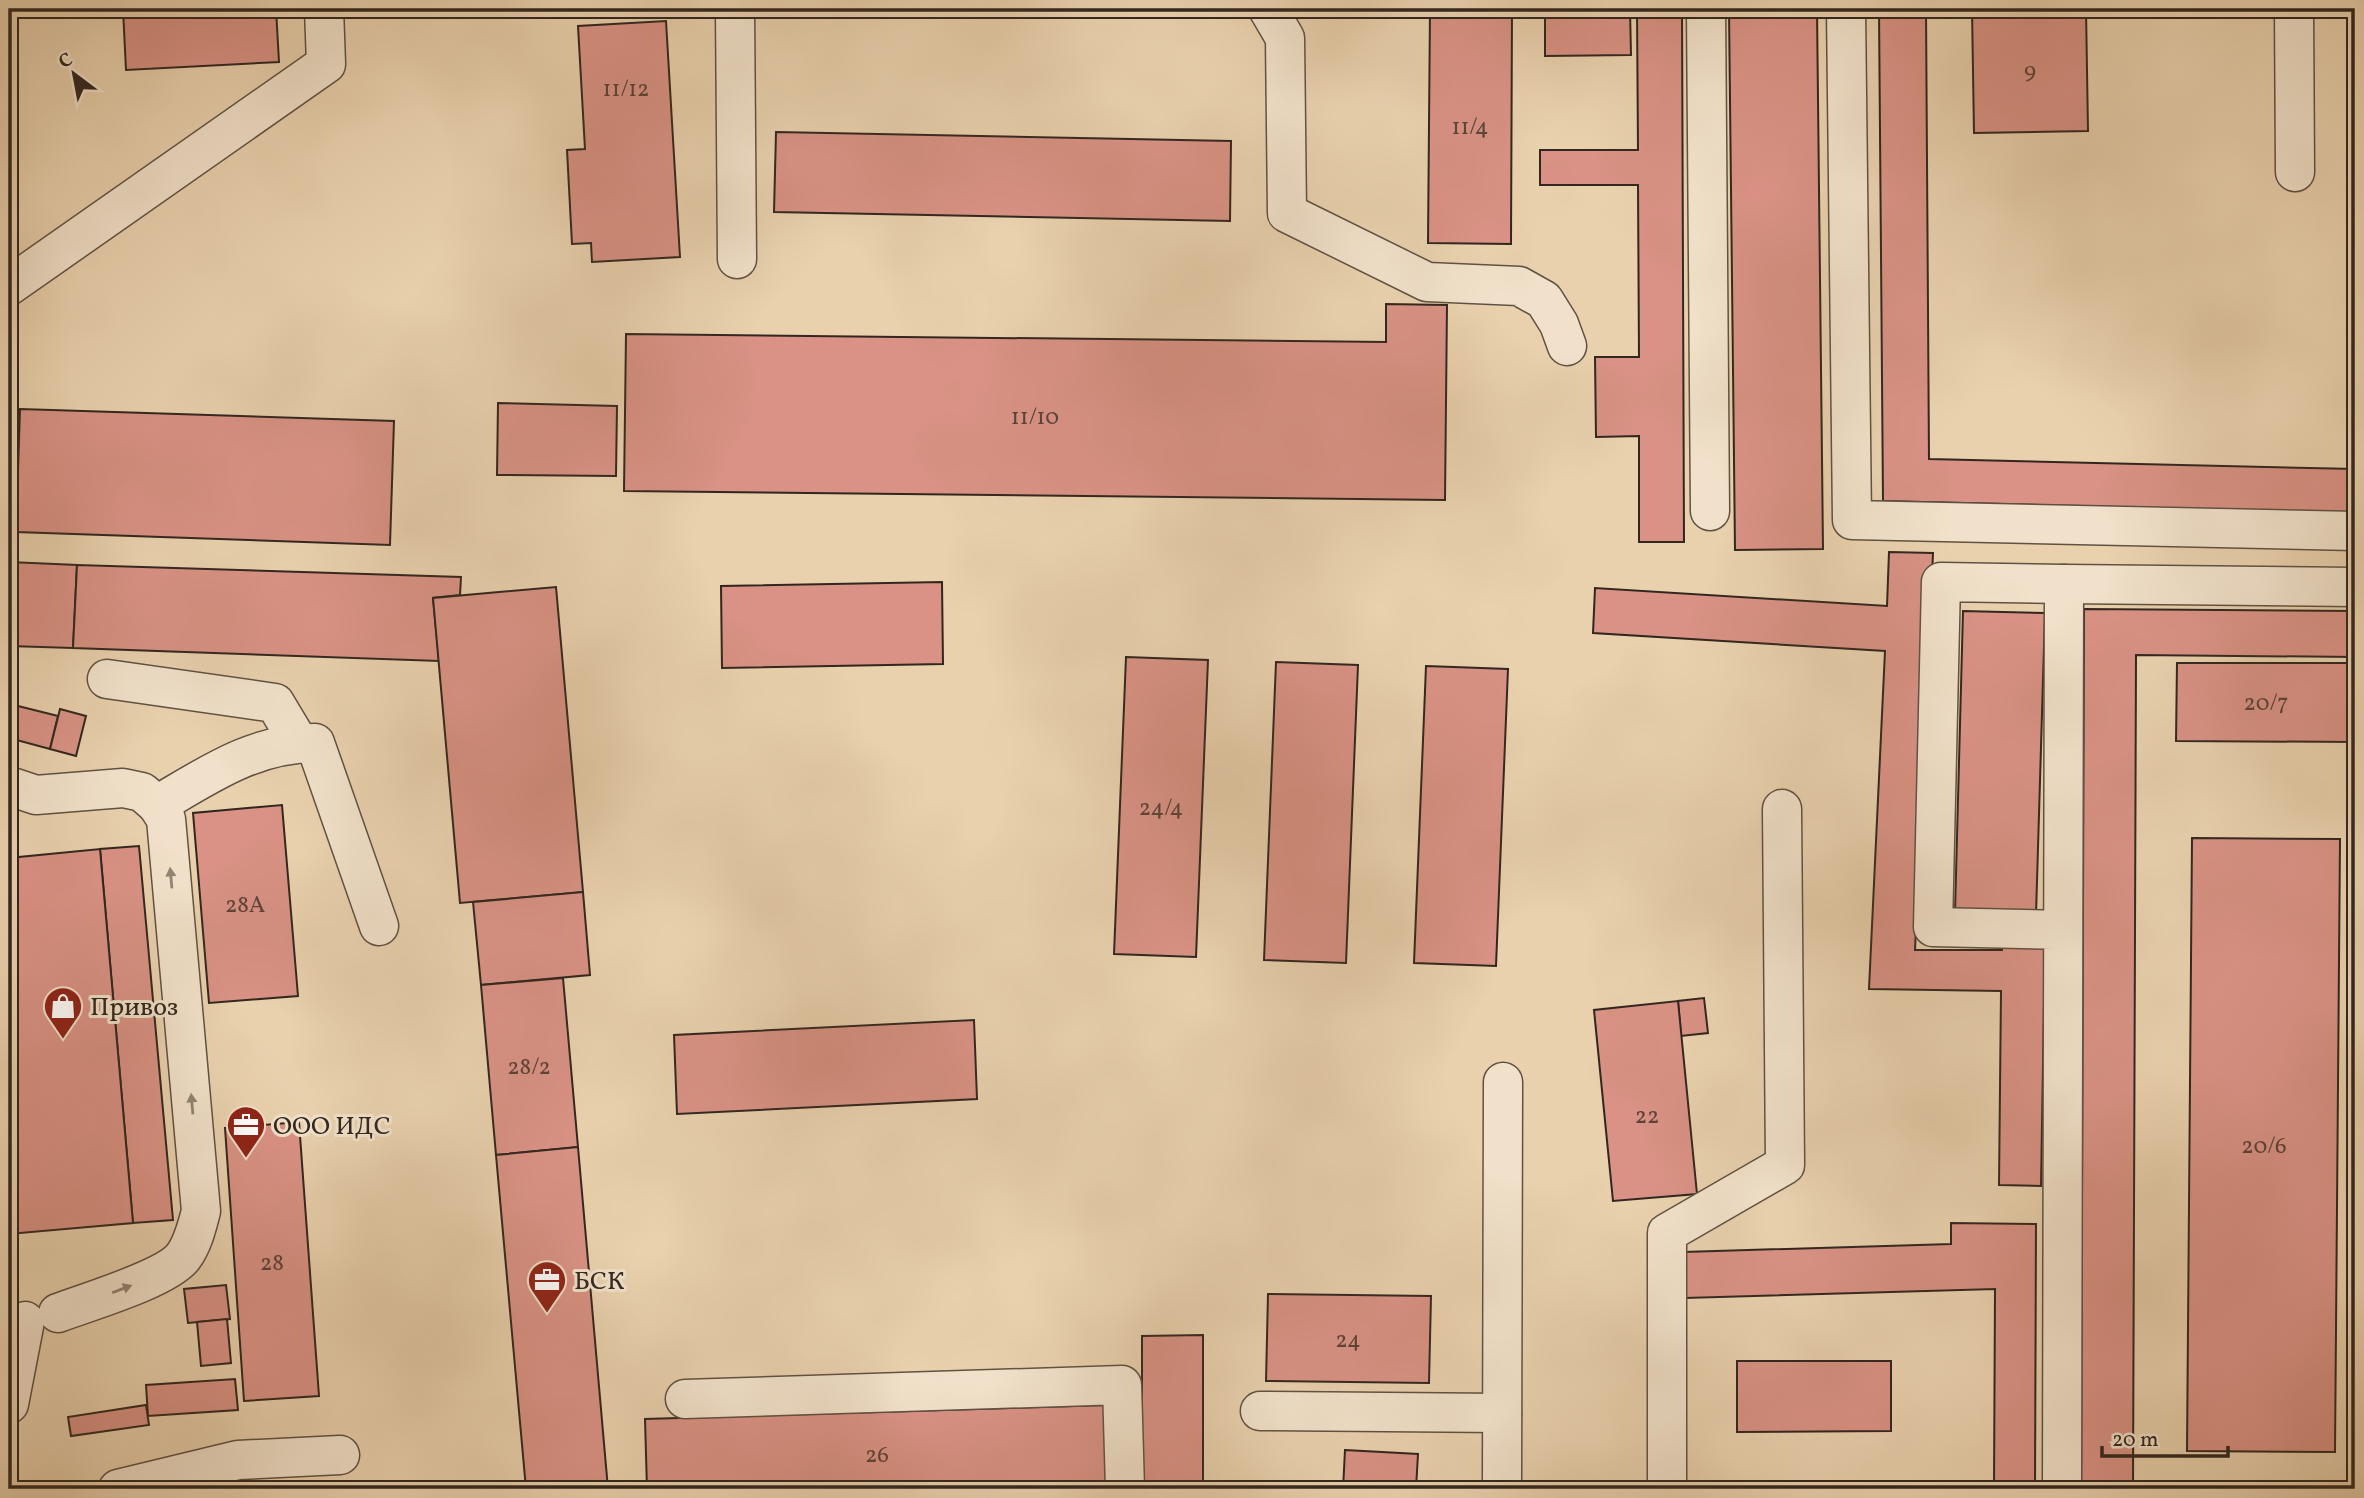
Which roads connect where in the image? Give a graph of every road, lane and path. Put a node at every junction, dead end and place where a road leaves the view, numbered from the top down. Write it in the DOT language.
graph roads {
  1 [pos="324,9"];
  2 [pos="735,9"];
  3 [pos="1268,9"];
  4 [pos="1706,9"];
  5 [pos="1846,9"];
  6 [pos="2294,9"];
  7 [pos="2295,172"];
  8 [pos="737,259"];
  9 [pos="9,286"];
  10 [pos="1567,346"];
  11 [pos="1710,511"];
  12 [pos="2355,531"];
  13 [pos="2064,584"];
  14 [pos="2355,587"];
  15 [pos="107,679"];
  16 [pos="299,743"];
  17 [pos="9,786"];
  18 [pos="157,805"];
  19 [pos="1782,809"];
  20 [pos="379,926"];
  21 [pos="2063,930"];
  22 [pos="1503,1082"];
  23 [pos="685,1399"];
  24 [pos="9,1404"];
  25 [pos="1260,1411"];
  26 [pos="1502,1413"];
  27 [pos="340,1455"];
  28 [pos="118,1489"];
  29 [pos="1125,1489"];
  30 [pos="1502,1489"];
  31 [pos="1667,1489"];
  32 [pos="2063,1489"];
  1 -- 9 [label="lane"];
  2 -- 8 [label="lane"];
  3 -- 10 [label="lane"];
  4 -- 11 [label="lane"];
  5 -- 12 [label="lane"];
  6 -- 7 [label="lane"];
  13 -- 14 [label="lane"];
  13 -- 21 [label="lane"];
  13 -- 21 [label="lane"];
  15 -- 16 [label="lane"];
  16 -- 18 [label="lane"];
  16 -- 20 [label="lane"];
  17 -- 18 [label="lane"];
  24 -- 18 [label="lane, one-way"];
  19 -- 31 [label="lane"];
  21 -- 32 [label="lane"];
  22 -- 26 [label="lane"];
  23 -- 29 [label="lane"];
  25 -- 26 [label="lane"];
  26 -- 30 [label="lane"];
  27 -- 28 [label="lane"];
}
